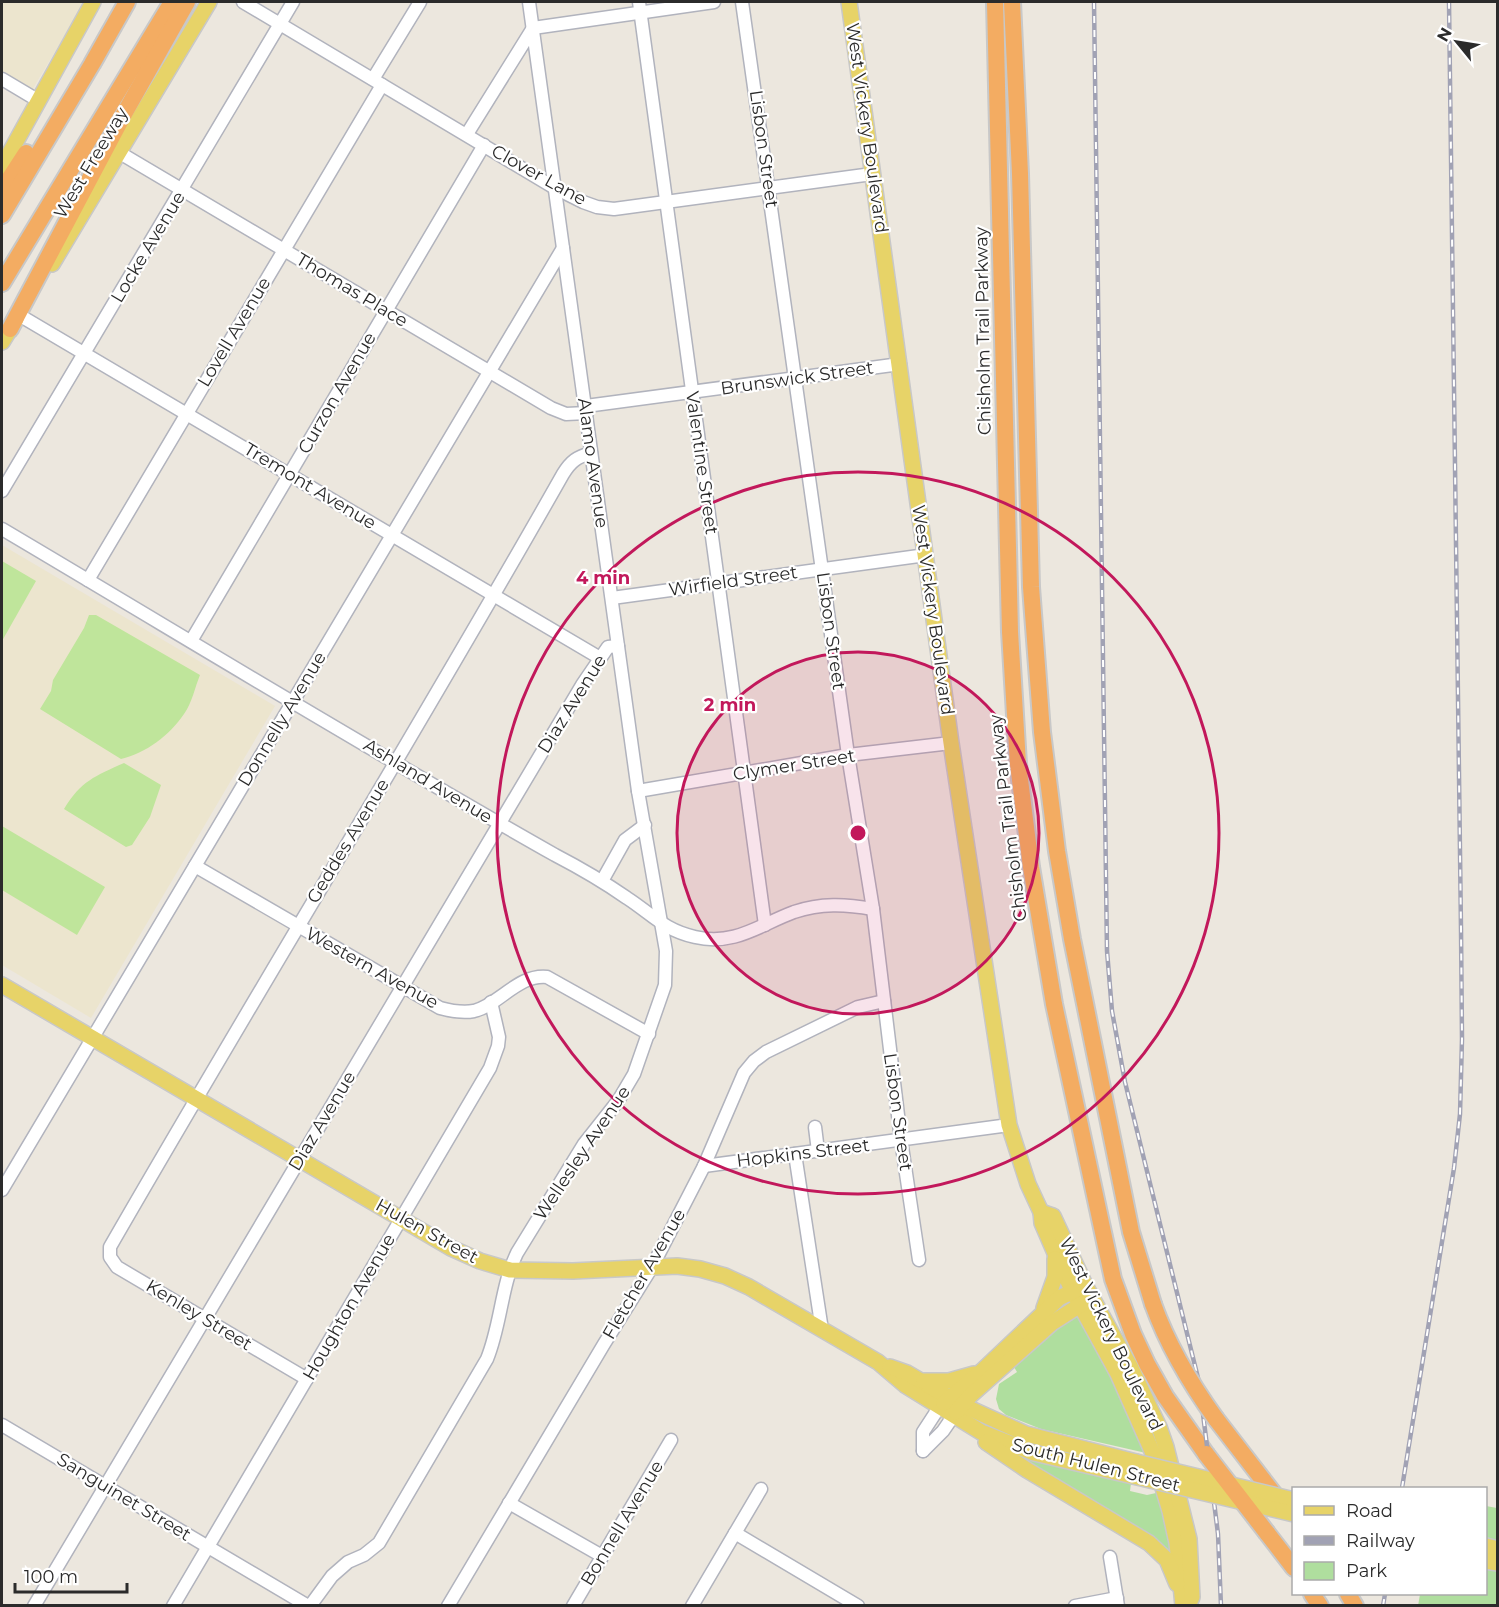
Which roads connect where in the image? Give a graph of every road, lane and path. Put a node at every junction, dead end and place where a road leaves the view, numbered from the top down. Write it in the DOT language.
graph roads {
  1 [pos="93,2"];
  2 [pos="127,2"];
  3 [pos="209,2"];
  4 [pos="243,2"];
  5 [pos="293,2"];
  6 [pos="420,2"];
  7 [pos="530,2"];
  8 [pos="714,2"];
  9 [pos="742,2"];
  10 [pos="849,2"];
  11 [pos="995,2"];
  12 [pos="1012,2"];
  13 [pos="182,4"];
  14 [pos="639,7"];
  15 [pos="196,22"];
  16 [pos="280,24"];
  17 [pos="533,28"];
  18 [pos="92,64"];
  19 [pos="2,79"];
  20 [pos="378,82"];
  21 [pos="39,101"];
  22 [pos="467,135"];
  23 [pos="484,145"];
  24 [pos="120,153"];
  25 [pos="551,162"];
  26 [pos="2,168"];
  27 [pos="533,174"];
  28 [pos="872,174"];
  29 [pos="555,188"];
  30 [pos="769,188"];
  31 [pos="182,189"];
  32 [pos="2,190"];
  33 [pos="580,200"];
  34 [pos="665,202"];
  35 [pos="559,214"];
  36 [pos="2,215"];
  37 [pos="563,248"];
  38 [pos="283,249"];
  39 [pos="2,283"];
  40 [pos="386,310"];
  41 [pos="10,329"];
  42 [pos="85,353"];
  43 [pos="900,364"];
  44 [pos="489,371"];
  45 [pos="795,378"];
  46 [pos="692,392"];
  47 [pos="586,409"];
  48 [pos="187,413"];
  49 [pos="591,453"];
  50 [pos="289,474"];
  51 [pos="2,491"];
  52 [pos="2,529"];
  53 [pos="392,535"];
  54 [pos="926,555"];
  55 [pos="822,569"];
  56 [pos="88,580"];
  57 [pos="718,584"];
  58 [pos="494,597"];
  59 [pos="612,598"];
  60 [pos="191,641"];
  61 [pos="618,646"];
  62 [pos="600,658"];
  63 [pos="293,701"];
  64 [pos="951,742"];
  65 [pos="848,755"];
  66 [pos="395,762"];
  67 [pos="744,773"];
  68 [pos="638,791"];
  69 [pos="499,823"];
  70 [pos="645,825"];
  71 [pos="195,866"];
  72 [pos="602,881"];
  73 [pos="873,909"];
  74 [pos="661,924"];
  75 [pos="765,925"];
  76 [pos="297,926"];
  77 [pos="2,985"];
  78 [pos="401,987"];
  79 [pos="884,1001"];
  80 [pos="491,1002"];
  81 [pos="649,1034"];
  82 [pos="92,1038"];
  83 [pos="196,1098"];
  84 [pos="1009,1125"];
  85 [pos="815,1127"];
  86 [pos="901,1140"];
  87 [pos="818,1151"];
  88 [pos="795,1154"];
  89 [pos="299,1158"];
  90 [pos="704,1166"];
  91 [pos="2,1190"];
  92 [pos="1041,1212"];
  93 [pos="402,1218"];
  94 [pos="114,1239"];
  95 [pos="1055,1252"];
  96 [pos="920,1260"];
  97 [pos="652,1267"];
  98 [pos="510,1270"];
  99 [pos="1082,1294"];
  100 [pos="1040,1316"];
  101 [pos="204,1318"];
  102 [pos="822,1330"];
  103 [pos="884,1365"];
  104 [pos="982,1371"];
  105 [pos="307,1379"];
  106 [pos="921,1381"];
  107 [pos="951,1406"];
  108 [pos="2,1425"];
  109 [pos="671,1440"];
  110 [pos="1134,1469"];
  111 [pos="105,1486"];
  112 [pos="761,1489"];
  113 [pos="1292,1500"];
  114 [pos="509,1503"];
  115 [pos="1292,1514"];
  116 [pos="1292,1519"];
  117 [pos="735,1533"];
  118 [pos="208,1546"];
  119 [pos="602,1556"];
  120 [pos="1110,1557"];
  121 [pos="1292,1567"];
  122 [pos="1118,1602"];
  123 [pos="1184,1602"];
  124 [pos="34,1605"];
  125 [pos="173,1605"];
  126 [pos="309,1605"];
  127 [pos="448,1605"];
  128 [pos="573,1605"];
  129 [pos="692,1605"];
  130 [pos="858,1605"];
  131 [pos="1075,1605"];
  1 -- 21 [label="main road"];
  2 -- 18 [label="highway"];
  3 -- 15 [label="main road, West Freeway"];
  4 -- 16 [label="street, Clover Lane"];
  5 -- 16 [label="street, Locke Avenue"];
  6 -- 20 [label="street, Lovell Avenue"];
  7 -- 17 [label="street, Alamo Avenue"];
  8 -- 14 [label="street"];
  9 -- 30 [label="street, Lisbon Street"];
  10 -- 28 [label="main road, West Vickery Boulevard"];
  11 -- 121 [label="highway, Chisholm Trail Parkway, bridge"];
  12 -- 116 [label="highway, bridge"];
  13 -- 15 [label="main road"];
  13 -- 39 [label="highway, West Freeway"];
  13 -- 41 [label="highway"];
  14 -- 17 [label="street"];
  14 -- 34 [label="street, Valentine Street"];
  15 -- 24 [label="main road, West Freeway"];
  16 -- 20 [label="street, Clover Lane"];
  16 -- 31 [label="street, Locke Avenue"];
  17 -- 22 [label="street"];
  17 -- 25 [label="street, Alamo Avenue"];
  18 -- 32 [label="highway"];
  18 -- 36 [label="highway"];
  19 -- 21 [label="street"];
  20 -- 22 [label="street, Clover Lane"];
  20 -- 38 [label="street, Lovell Avenue"];
  21 -- 26 [label="main road"];
  22 -- 23 [label="street, Clover Lane"];
  23 -- 27 [label="street, Clover Lane"];
  23 -- 40 [label="street, Curzon Avenue"];
  24 -- 31 [label="street, Thomas Place"];
  24 -- 41 [label="main road, West Freeway"];
  25 -- 27 [label="street"];
  25 -- 29 [label="street, Alamo Avenue"];
  27 -- 29 [label="street, Clover Lane"];
  28 -- 30 [label="street, Clover Lane"];
  28 -- 43 [label="main road, West Vickery Boulevard"];
  29 -- 33 [label="street, Clover Lane"];
  29 -- 35 [label="street, Alamo Avenue"];
  30 -- 34 [label="street, Clover Lane"];
  30 -- 45 [label="street, Lisbon Street"];
  31 -- 38 [label="street, Thomas Place"];
  31 -- 42 [label="street, Locke Avenue"];
  33 -- 34 [label="street, Clover Lane"];
  33 -- 35 [label="street"];
  34 -- 46 [label="street, Valentine Street"];
  35 -- 37 [label="street, Alamo Avenue"];
  37 -- 44 [label="street, Donnelly Avenue"];
  37 -- 47 [label="street, Alamo Avenue"];
  38 -- 40 [label="street, Thomas Place"];
  38 -- 48 [label="street, Lovell Avenue"];
  40 -- 44 [label="street, Thomas Place"];
  40 -- 50 [label="street, Curzon Avenue"];
  41 -- 42 [label="street, Tremont Avenue"];
  42 -- 48 [label="street, Tremont Avenue"];
  42 -- 51 [label="street, Locke Avenue"];
  43 -- 45 [label="street, Brunswick Street"];
  43 -- 54 [label="main road, West Vickery Boulevard"];
  44 -- 47 [label="street, Thomas Place"];
  44 -- 53 [label="street, Donnelly Avenue"];
  45 -- 46 [label="street, Brunswick Street"];
  45 -- 55 [label="street, Lisbon Street"];
  46 -- 47 [label="street, Brunswick Street"];
  46 -- 57 [label="street, Valentine Street"];
  47 -- 49 [label="street, Alamo Avenue"];
  48 -- 50 [label="street, Tremont Avenue"];
  48 -- 56 [label="street, Lovell Avenue"];
  49 -- 58 [label="street, Geddes Avenue"];
  49 -- 59 [label="street, Alamo Avenue"];
  50 -- 53 [label="street, Tremont Avenue"];
  50 -- 60 [label="street, Curzon Avenue"];
  52 -- 56 [label="street, Ashland Avenue"];
  53 -- 58 [label="street, Tremont Avenue"];
  53 -- 63 [label="street, Donnelly Avenue"];
  54 -- 55 [label="street, Wirfield Street"];
  54 -- 64 [label="main road, West Vickery Boulevard"];
  55 -- 57 [label="street, Wirfield Street"];
  55 -- 65 [label="street, Lisbon Street"];
  56 -- 60 [label="street, Ashland Avenue"];
  57 -- 59 [label="street, Wirfield Street"];
  57 -- 67 [label="street, Valentine Street"];
  58 -- 62 [label="street, Tremont Avenue"];
  58 -- 66 [label="street, Geddes Avenue"];
  59 -- 61 [label="street, Alamo Avenue"];
  60 -- 63 [label="street, Ashland Avenue"];
  61 -- 62 [label="street, Diaz Avenue"];
  61 -- 68 [label="street, Alamo Avenue"];
  62 -- 69 [label="street, Diaz Avenue"];
  63 -- 66 [label="street, Ashland Avenue"];
  63 -- 71 [label="street, Donnelly Avenue"];
  64 -- 65 [label="street, Clymer Street"];
  64 -- 84 [label="main road, West Vickery Boulevard"];
  65 -- 67 [label="street, Clymer Street"];
  65 -- 73 [label="street, Lisbon Street"];
  66 -- 69 [label="street, Ashland Avenue"];
  66 -- 76 [label="street, Geddes Avenue"];
  67 -- 68 [label="street, Clymer Street"];
  67 -- 75 [label="street, Valentine Street"];
  68 -- 70 [label="street, Alamo Avenue"];
  69 -- 72 [label="street, Ashland Avenue"];
  69 -- 78 [label="street, Diaz Avenue"];
  70 -- 72 [label="street"];
  70 -- 74 [label="street, Alamo Avenue"];
  71 -- 76 [label="street, Western Avenue"];
  71 -- 82 [label="street, Donnelly Avenue"];
  72 -- 74 [label="street, Ashland Avenue"];
  73 -- 75 [label="street, Ashland Avenue"];
  73 -- 79 [label="street, Lisbon Street"];
  74 -- 75 [label="street, Ashland Avenue"];
  74 -- 81 [label="street, Wellesley Avenue"];
  76 -- 78 [label="street, Western Avenue"];
  76 -- 83 [label="street, Geddes Avenue"];
  77 -- 82 [label="main road, Hulen Street"];
  78 -- 80 [label="street, Western Avenue"];
  78 -- 89 [label="street, Diaz Avenue"];
  79 -- 86 [label="street, Lisbon Street"];
  79 -- 90 [label="street, Fletcher Avenue"];
  80 -- 81 [label="street, Western Avenue"];
  80 -- 93 [label="street, Houghton Avenue"];
  81 -- 98 [label="street, Wellesley Avenue"];
  82 -- 83 [label="main road, Hulen Street"];
  82 -- 91 [label="street, Donnelly Avenue"];
  83 -- 89 [label="main road, Hulen Street"];
  83 -- 94 [label="street, Geddes Avenue"];
  84 -- 86 [label="street, Hopkins Street"];
  84 -- 92 [label="main road, West Vickery Boulevard"];
  85 -- 87 [label="street"];
  86 -- 87 [label="street, Hopkins Street"];
  86 -- 96 [label="street, Lisbon Street"];
  87 -- 88 [label="street, Hopkins Street"];
  88 -- 90 [label="street, Hopkins Street"];
  88 -- 102 [label="street"];
  89 -- 93 [label="main road, Hulen Street"];
  89 -- 101 [label="street, Diaz Avenue"];
  90 -- 97 [label="street, Fletcher Avenue"];
  92 -- 95 [label="main road, West Vickery Boulevard"];
  92 -- 99 [label="main road, West Vickery Boulevard"];
  93 -- 98 [label="main road, Hulen Street"];
  93 -- 105 [label="street, Houghton Avenue"];
  94 -- 101 [label="street, Kenley Street"];
  95 -- 99 [label="main road, West Vickery Boulevard"];
  95 -- 100 [label="main road"];
  97 -- 98 [label="main road, Hulen Street"];
  97 -- 102 [label="main road, Hulen Street"];
  97 -- 114 [label="street, Fletcher Avenue"];
  98 -- 126 [label="street, Wellesley Avenue"];
  99 -- 100 [label="main road"];
  99 -- 107 [label="main road"];
  99 -- 123 [label="main road, West Vickery Boulevard"];
  100 -- 104 [label="main road"];
  101 -- 105 [label="street, Kenley Street"];
  101 -- 111 [label="street, Diaz Avenue"];
  102 -- 103 [label="main road, Hulen Street"];
  103 -- 106 [label="main road, South Hulen Street"];
  103 -- 107 [label="main road, South Hulen Street"];
  104 -- 106 [label="main road"];
  104 -- 107 [label="main road"];
  105 -- 118 [label="street, Houghton Avenue"];
  106 -- 107 [label="main road, South Hulen Street"];
  107 -- 110 [label="main road, South Hulen Street"];
  107 -- 123 [label="main road"];
  108 -- 111 [label="street, Sanguinet Street"];
  109 -- 119 [label="street, Bonnell Avenue"];
  110 -- 113 [label="main road, South Hulen Street, bridge"];
  110 -- 115 [label="main road, South Hulen Street, bridge"];
  111 -- 118 [label="street, Sanguinet Street"];
  111 -- 124 [label="street, Diaz Avenue"];
  112 -- 117 [label="street"];
  114 -- 119 [label="street"];
  114 -- 127 [label="street, Fletcher Avenue"];
  117 -- 129 [label="street"];
  117 -- 130 [label="street"];
  118 -- 125 [label="street, Houghton Avenue"];
  118 -- 126 [label="street, Sanguinet Street"];
  119 -- 128 [label="street, Bonnell Avenue"];
  120 -- 122 [label="street"];
  122 -- 131 [label="street"];
}
